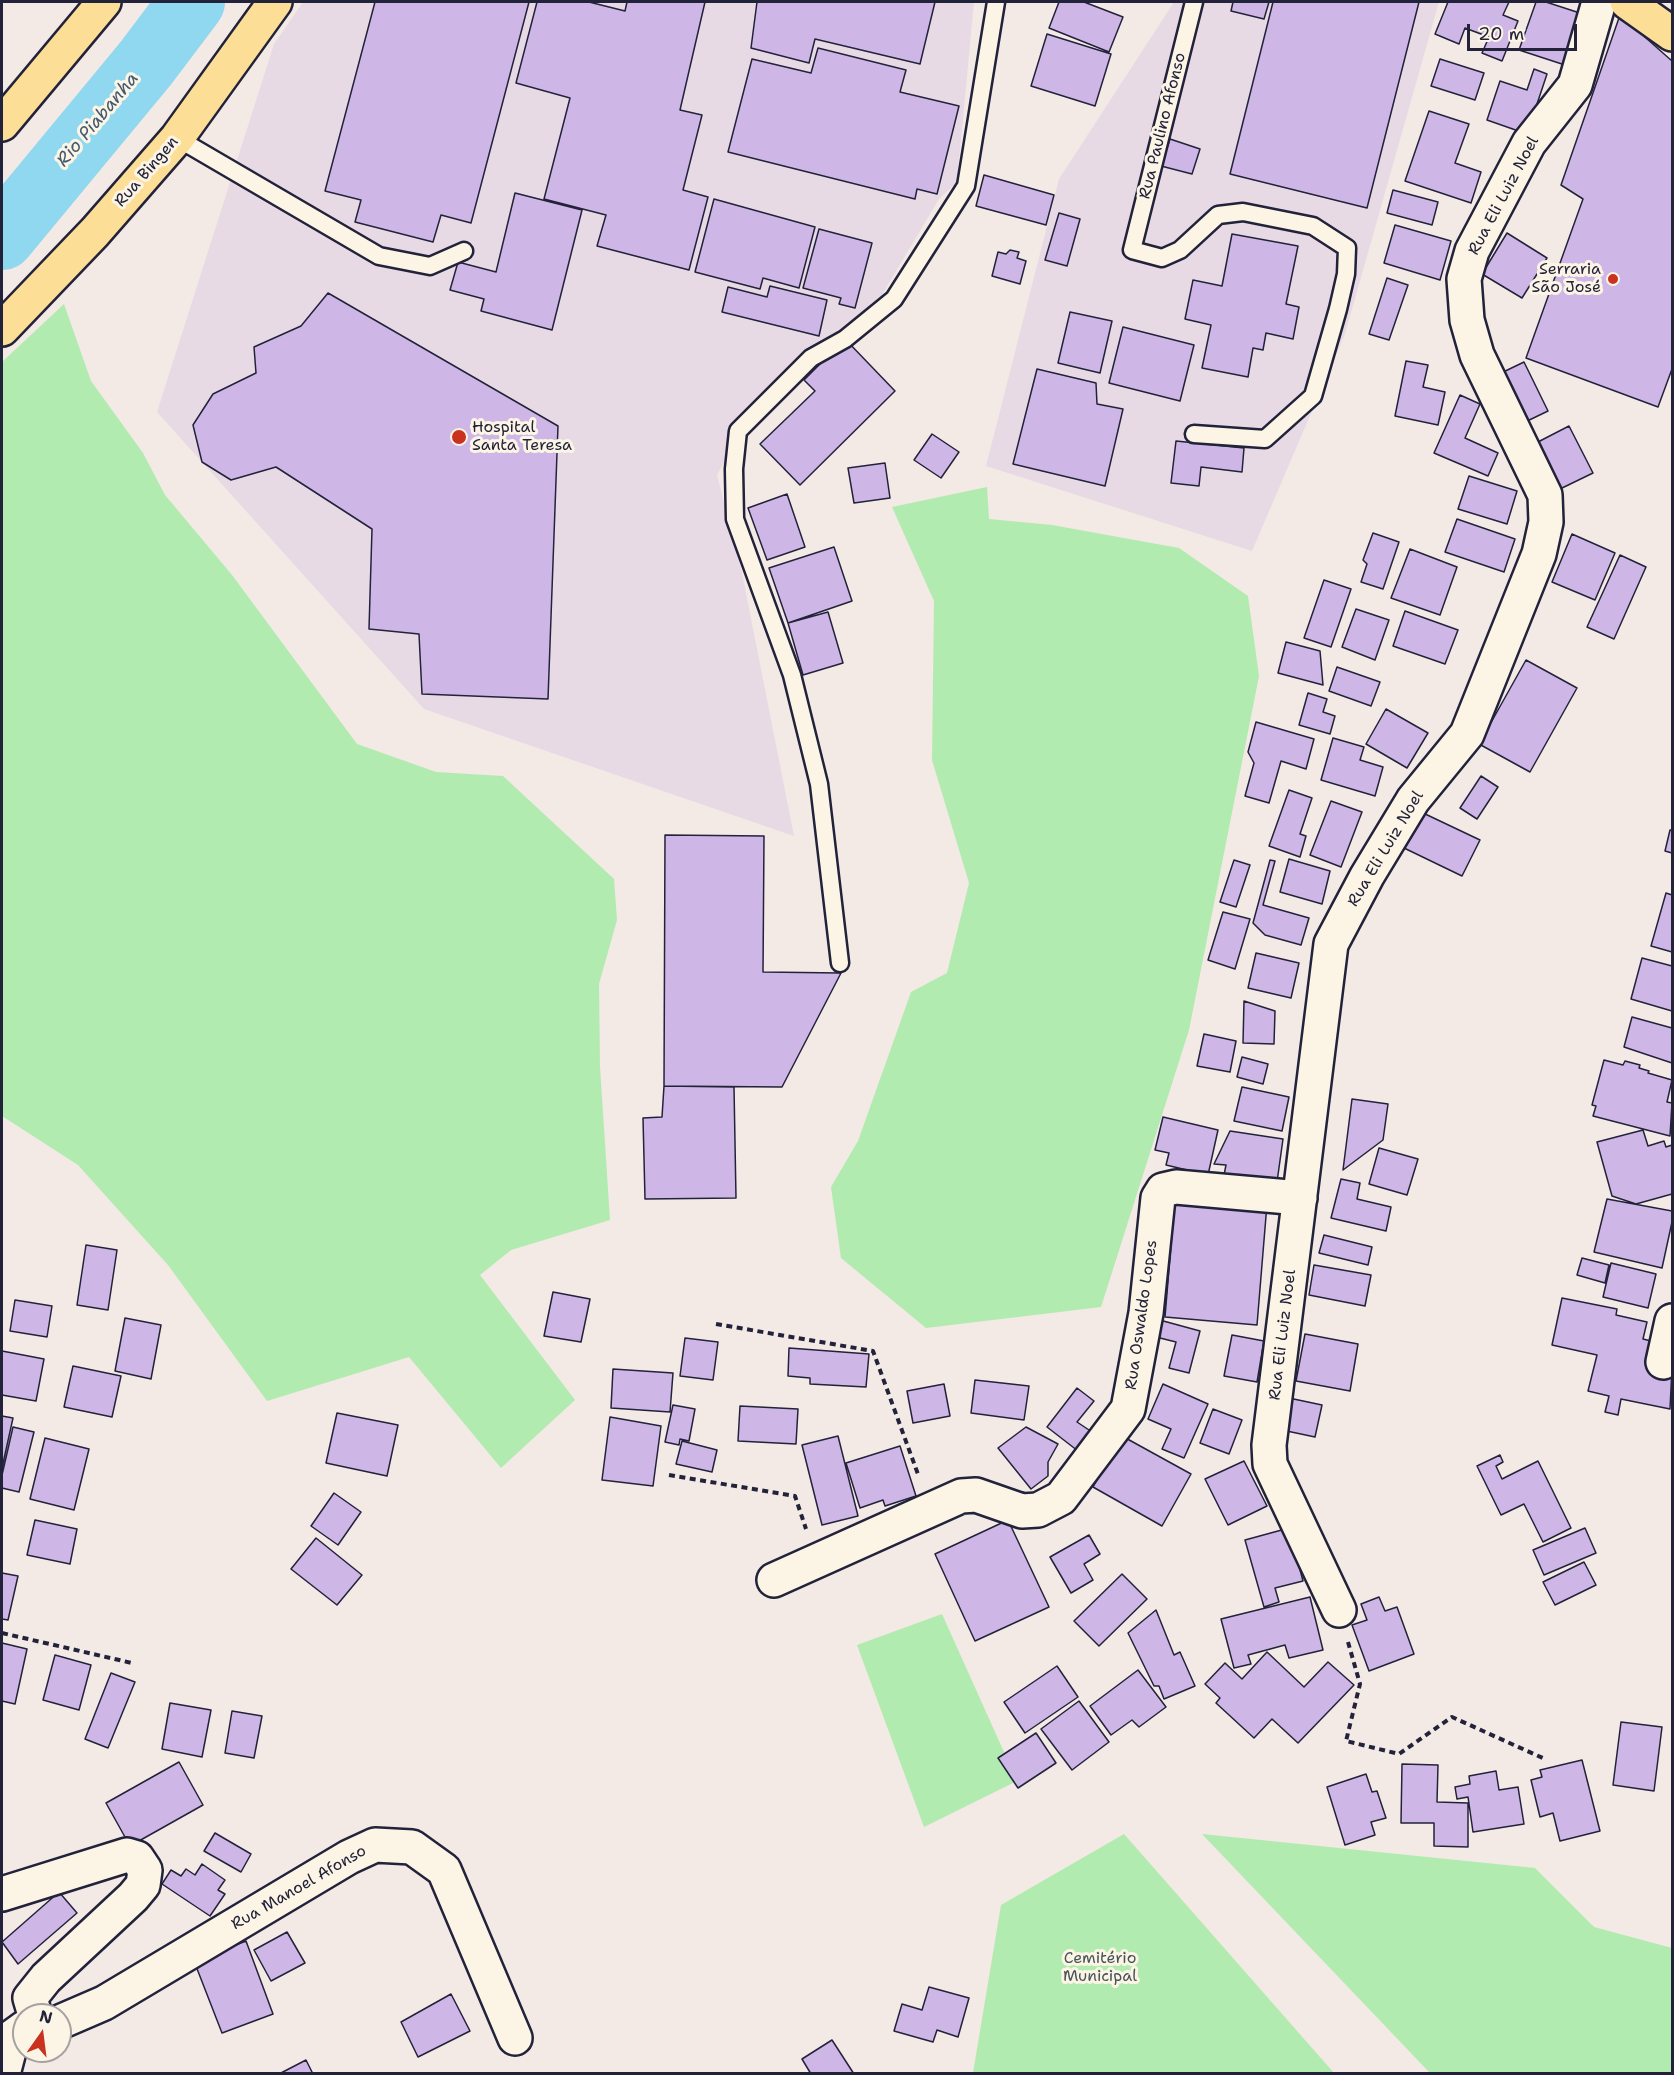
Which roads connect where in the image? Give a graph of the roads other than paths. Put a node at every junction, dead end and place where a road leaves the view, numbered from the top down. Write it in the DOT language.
graph roads {
  1 [pos="104,2"];
  2 [pos="275,2"];
  3 [pos="996,2"];
  4 [pos="1194,2"];
  5 [pos="1599,2"];
  6 [pos="1627,2"];
  7 [pos="1672,34"];
  8 [pos="2,124"];
  9 [pos="177,138"];
  10 [pos="464,251"];
  11 [pos="2,329"];
  12 [pos="1194,434"];
  13 [pos="840,963"];
  14 [pos="1300,1197"];
  15 [pos="1672,1321"];
  16 [pos="1663,1362"];
  17 [pos="774,1580"];
  18 [pos="1339,1610"];
  19 [pos="2,1894"];
  20 [pos="31,2003"];
  21 [pos="72,2017"];
  22 [pos="515,2038"];
  23 [pos="12,2040"];
  24 [pos="3,2073"];
  1 -- 8 [label="main road"];
  2 -- 9 [label="main road, Rua Bingen"];
  3 -- 13 [label="lane"];
  4 -- 12 [label="lane, Rua Paulino Afonso"];
  5 -- 14 [label="street, Rua Eli Luiz Noel"];
  6 -- 7 [label="main road"];
  9 -- 10 [label="lane"];
  9 -- 11 [label="main road, Rua Bingen"];
  14 -- 17 [label="street, Rua Oswaldo Lopes"];
  14 -- 18 [label="street, Rua Eli Luiz Noel"];
  15 -- 16 [label="street"];
  19 -- 20 [label="street"];
  21 -- 22 [label="street, Rua Manoel Afonso"];
  23 -- 24 [label="street"];
}
